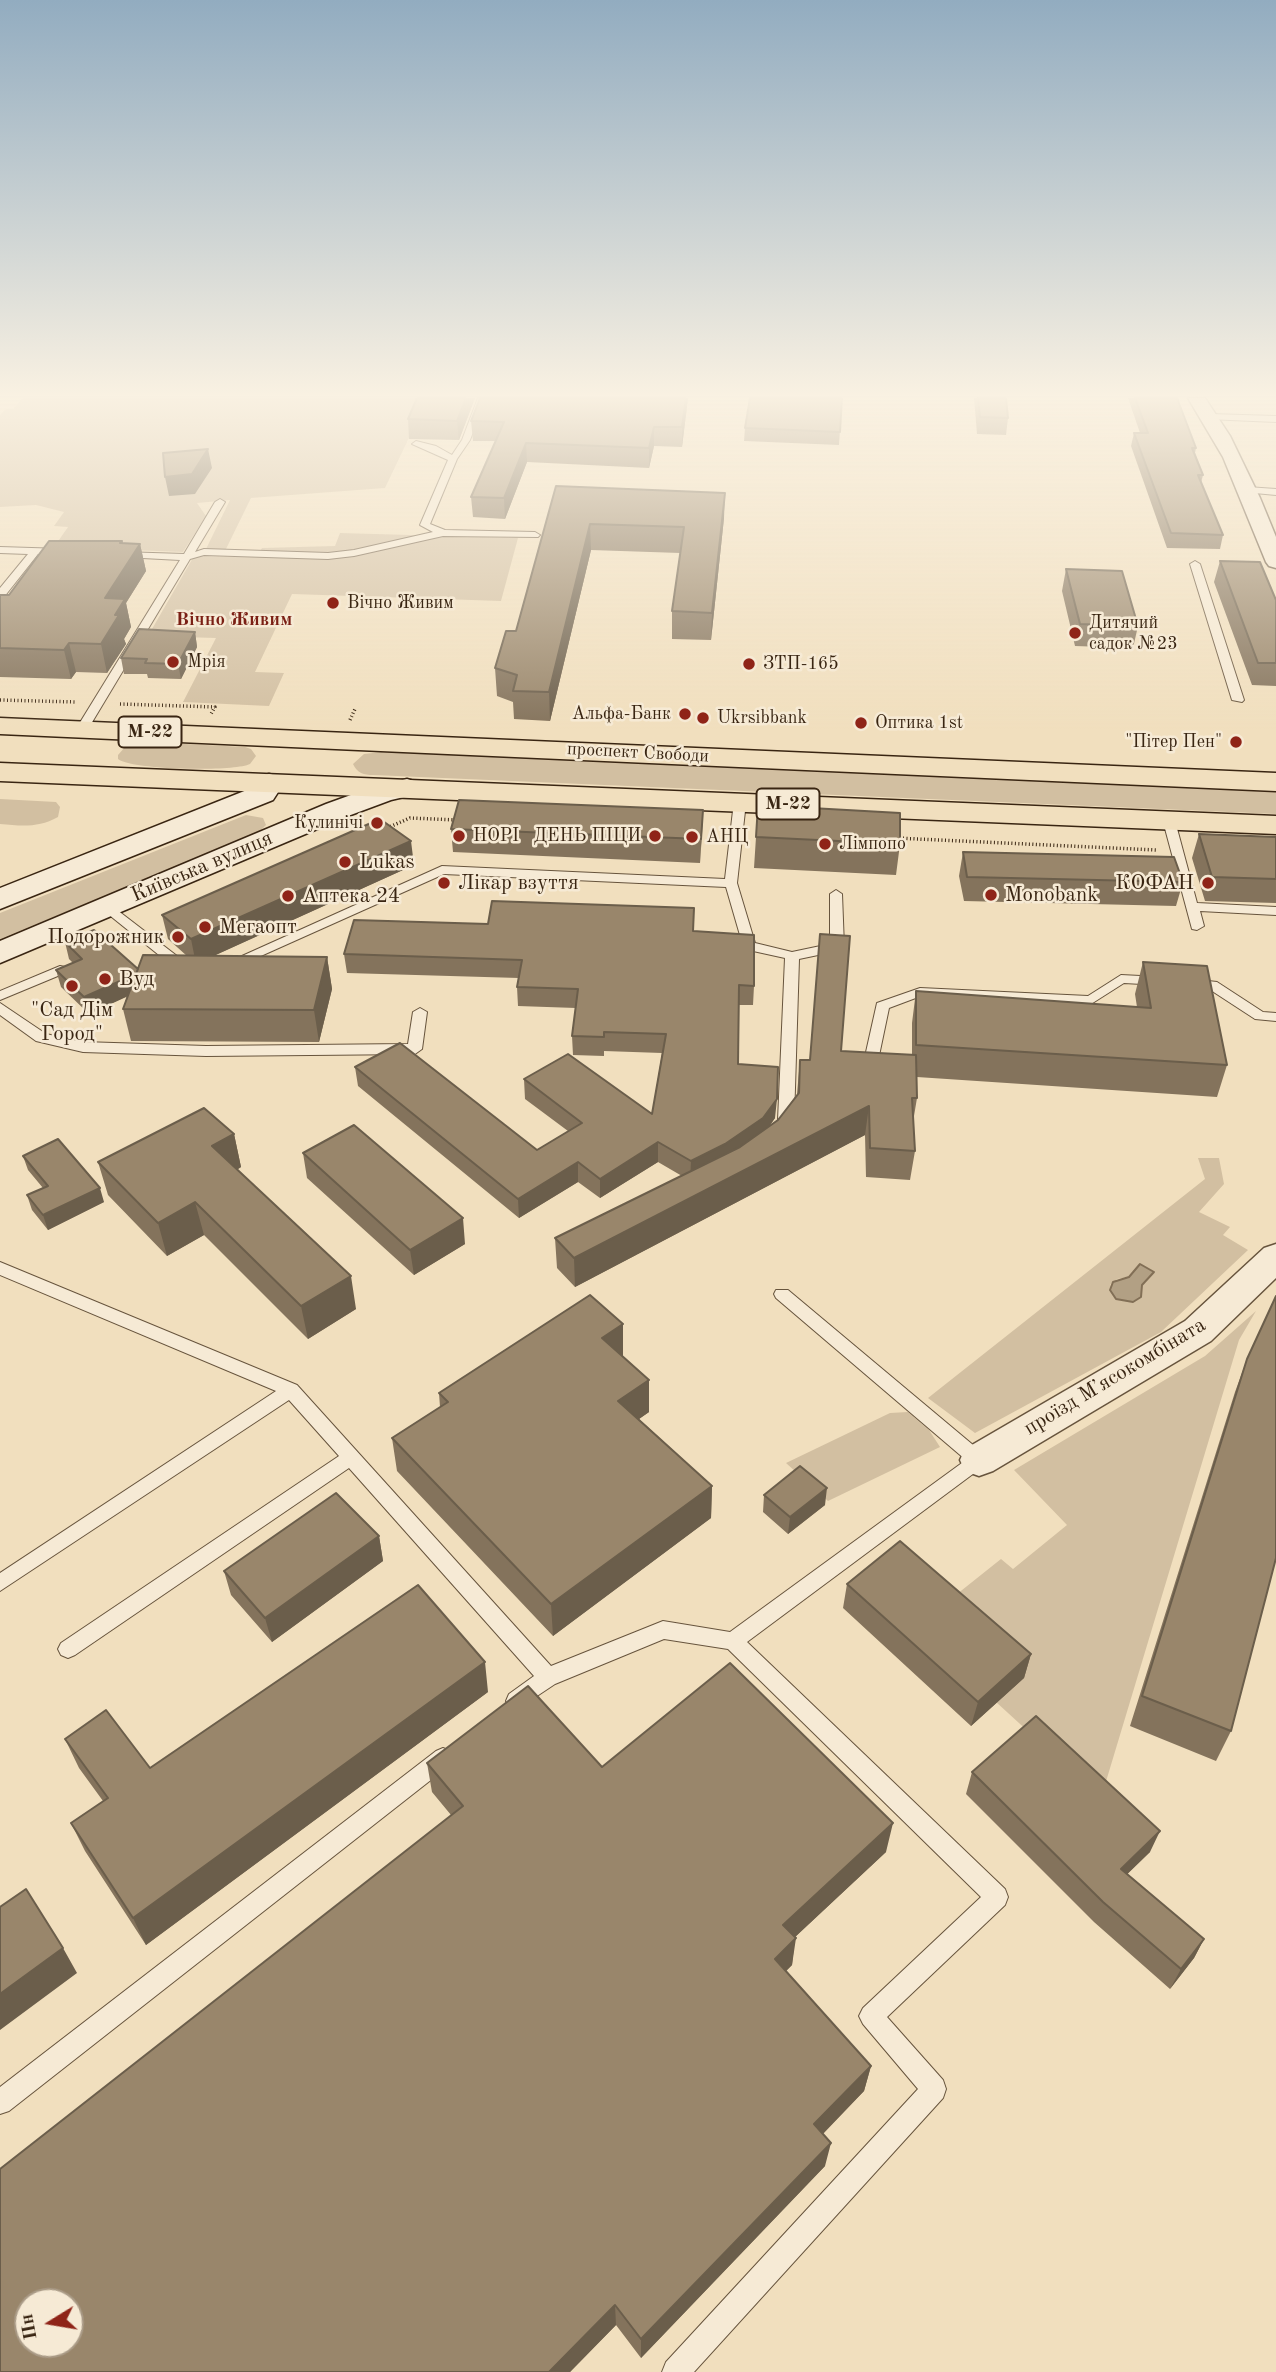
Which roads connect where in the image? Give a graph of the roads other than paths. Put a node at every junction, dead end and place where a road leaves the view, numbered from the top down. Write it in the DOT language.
graph roads {
  1 [pos="216,509"];
  2 [pos="432,509"];
  3 [pos="1255,509"];
  4 [pos="443,533"];
  5 [pos="535,535"];
  6 [pos="0,550"];
  7 [pos="35,551"];
  8 [pos="76,552"];
  9 [pos="118,554"];
  10 [pos="187,556"];
  11 [pos="1276,562"];
  12 [pos="1195,564"];
  13 [pos="0,595"];
  14 [pos="1238,700"];
  15 [pos="0,726"];
  16 [pos="82,730"];
  17 [pos="112,731"];
  18 [pos="300,738"];
  19 [pos="0,772"];
  20 [pos="84,776"];
  21 [pos="1276,782"];
  22 [pos="269,783"];
  23 [pos="407,788"];
  24 [pos="740,802"];
  25 [pos="1169,821"];
  26 [pos="1276,825"];
  27 [pos="731,883"];
  28 [pos="836,894"];
  29 [pos="0,899"];
  30 [pos="108,907"];
  31 [pos="1191,908"];
  32 [pos="1276,911"];
  33 [pos="1197,926"];
  34 [pos="0,953"];
  35 [pos="792,956"];
  36 [pos="60,970"];
  37 [pos="0,996"];
  38 [pos="0,1007"];
  39 [pos="421,1012"];
  40 [pos="1276,1017"];
  41 [pos="869,1070"];
  42 [pos="775,1136"];
  43 [pos="1276,1257"];
  44 [pos="0,1268"];
  45 [pos="782,1294"];
  46 [pos="291,1390"];
  47 [pos="351,1457"];
  48 [pos="979,1460"];
  49 [pos="0,1583"];
  50 [pos="733,1641"];
  51 [pos="68,1649"];
  52 [pos="548,1677"];
  53 [pos="504,1711"];
  54 [pos="460,1745"];
  55 [pos="0,2102"];
  56 [pos="676,2372"];
  1 -- 10 [label="lane"];
  2 -- 4 [label="lane"];
  3 -- 11 [label="street"];
  4 -- 5 [label="lane"];
  4 -- 10 [label="lane"];
  6 -- 7 [label="lane"];
  7 -- 8 [label="lane"];
  7 -- 13 [label="lane"];
  9 -- 10 [label="lane"];
  10 -- 16 [label="lane"];
  12 -- 14 [label="lane"];
  15 -- 16 [label="highway, проспект Свободи / М-22"];
  16 -- 17 [label="highway, проспект Свободи / М-22"];
  17 -- 18 [label="highway, проспект Свободи / М-22"];
  17 -- 20 [label="highway"];
  18 -- 21 [label="highway, проспект Свободи / М-22"];
  18 -- 22 [label="highway"];
  19 -- 20 [label="highway, М-22"];
  20 -- 22 [label="highway, М-22"];
  22 -- 23 [label="highway, М-22"];
  22 -- 29 [label="main road, Київська вулиця"];
  23 -- 24 [label="highway, М-22"];
  23 -- 30 [label="main road, Київська вулиця"];
  24 -- 25 [label="highway, М-22"];
  24 -- 27 [label="lane"];
  25 -- 26 [label="highway, М-22"];
  25 -- 31 [label="lane"];
  27 -- 30 [label="lane"];
  27 -- 35 [label="lane"];
  28 -- 35 [label="lane"];
  30 -- 34 [label="main road, Київська вулиця"];
  31 -- 32 [label="lane"];
  31 -- 33 [label="lane"];
  35 -- 42 [label="lane"];
  36 -- 37 [label="lane"];
  38 -- 39 [label="lane"];
  40 -- 41 [label="lane"];
  43 -- 48 [label="street, проїзд Мʼясокомбіната"];
  44 -- 46 [label="lane"];
  45 -- 48 [label="lane"];
  46 -- 47 [label="lane"];
  46 -- 49 [label="lane"];
  47 -- 51 [label="lane"];
  47 -- 52 [label="lane"];
  48 -- 50 [label="lane"];
  50 -- 52 [label="lane"];
  50 -- 56 [label="lane"];
  52 -- 53 [label="lane"];
  54 -- 55 [label="lane"];
}
